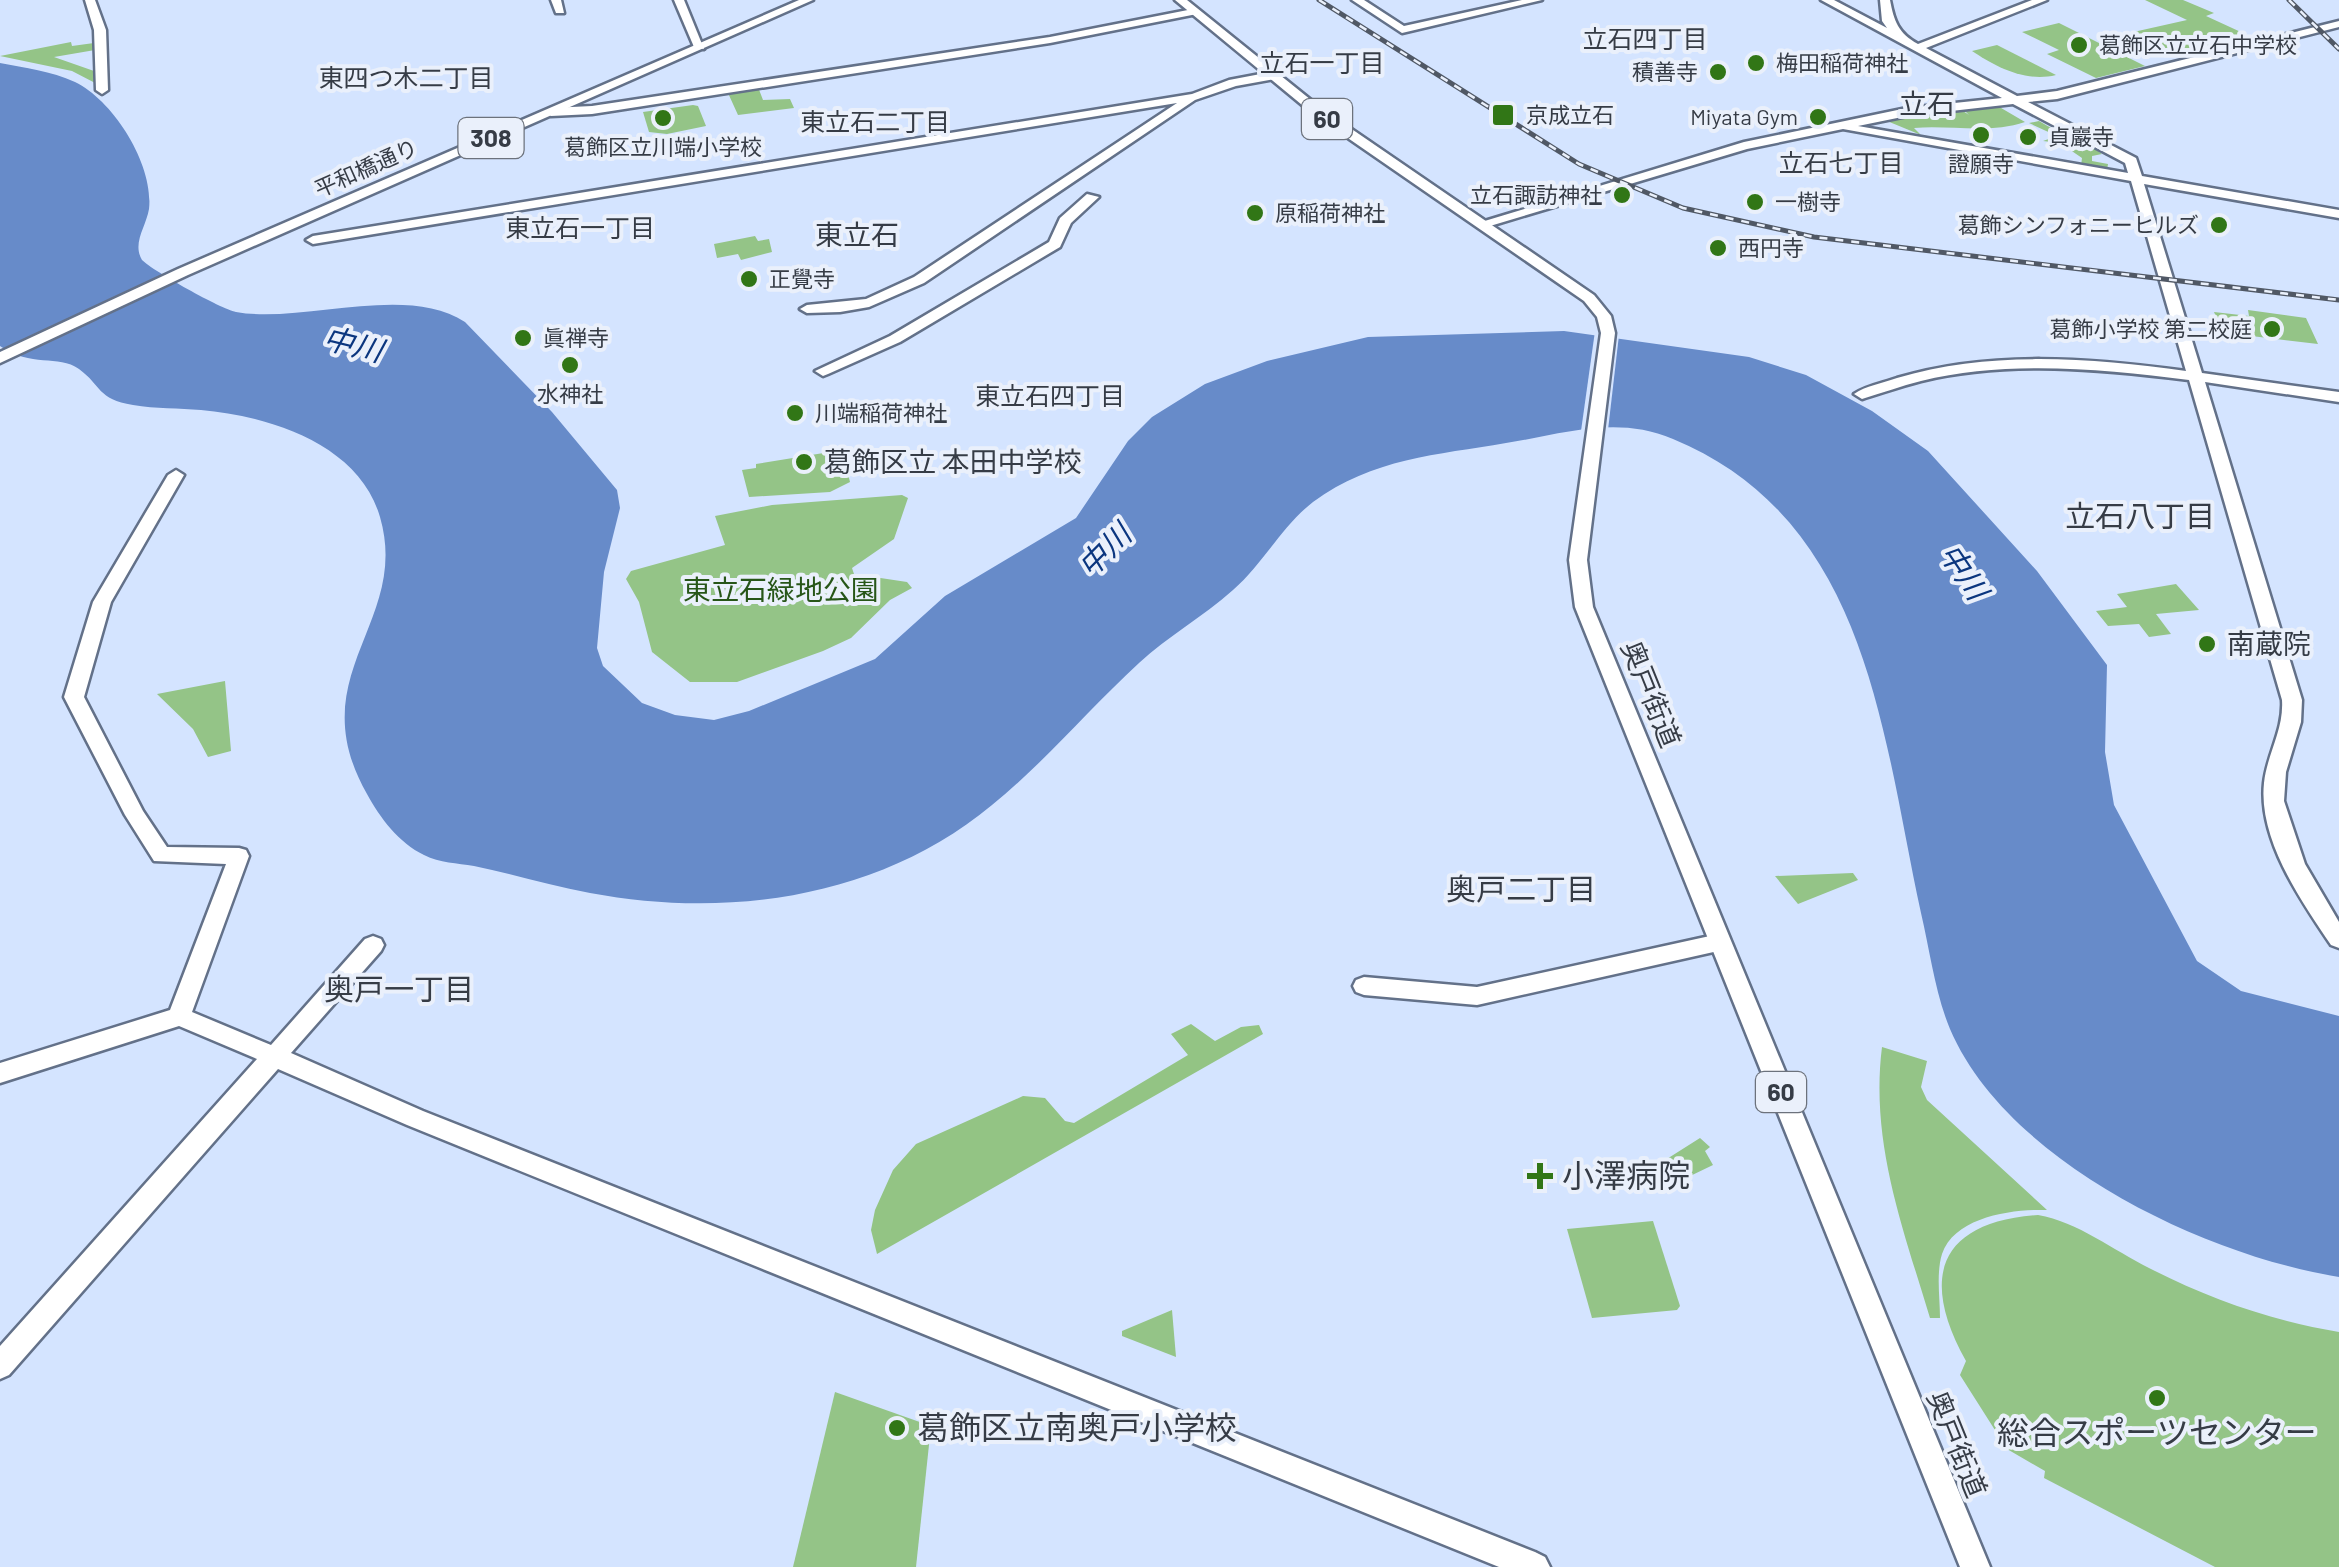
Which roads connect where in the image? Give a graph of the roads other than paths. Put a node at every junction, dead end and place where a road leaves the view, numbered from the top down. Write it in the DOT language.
graph roads {
  1 [pos="90,0"];
  2 [pos="679,0"];
  3 [pos="808,0"];
  4 [pos="1180,0"];
  5 [pos="1357,0"];
  6 [pos="1537,0"];
  7 [pos="1826,0"];
  8 [pos="1885,0"];
  9 [pos="2042,0"];
  10 [pos="1194,12"];
  11 [pos="2339,24"];
  12 [pos="1901,40"];
  13 [pos="700,47"];
  14 [pos="1916,48"];
  15 [pos="1272,76"];
  16 [pos="102,90"];
  17 [pos="1194,97"];
  18 [pos="2015,100"];
  19 [pos="551,112"];
  20 [pos="1840,126"];
  21 [pos="2137,179"];
  22 [pos="1092,197"];
  23 [pos="2339,214"];
  24 [pos="1485,223"];
  25 [pos="313,240"];
  26 [pos="806,309"];
  27 [pos="4,356"];
  28 [pos="823,370"];
  29 [pos="2197,379"];
  30 [pos="1862,394"];
  31 [pos="2339,397"];
  32 [pos="176,475"];
  33 [pos="2339,939"];
  34 [pos="1719,943"];
  35 [pos="373,946"];
  36 [pos="1364,986"];
  37 [pos="178,1018"];
  38 [pos="274,1059"];
  39 [pos="0,1073"];
  40 [pos="0,1366"];
  41 [pos="1535,1567"];
  42 [pos="1975,1567"];
  1 -- 16 [label="street"];
  2 -- 13 [label="street"];
  3 -- 13 [label="street, 平和橋通り / 308"];
  4 -- 10 [label="street, 奥戸街道 / 60"];
  5 -- 6 [label="street"];
  7 -- 12 [label="street"];
  8 -- 12 [label="street"];
  9 -- 14 [label="street"];
  10 -- 15 [label="street, 奥戸街道 / 60"];
  10 -- 19 [label="street"];
  11 -- 18 [label="street"];
  12 -- 14 [label="street"];
  13 -- 19 [label="street, 平和橋通り / 308"];
  14 -- 18 [label="street"];
  15 -- 17 [label="street"];
  15 -- 24 [label="street, 奥戸街道 / 60"];
  17 -- 25 [label="street"];
  17 -- 26 [label="street"];
  18 -- 20 [label="street"];
  18 -- 21 [label="street"];
  19 -- 27 [label="street, 平和橋通り / 308"];
  20 -- 21 [label="street"];
  20 -- 24 [label="street"];
  21 -- 23 [label="street"];
  21 -- 29 [label="street"];
  22 -- 28 [label="street"];
  24 -- 34 [label="street, 奥戸街道 / 60"];
  29 -- 30 [label="street"];
  29 -- 31 [label="street"];
  29 -- 33 [label="street"];
  32 -- 37 [label="street"];
  34 -- 36 [label="street"];
  34 -- 42 [label="street, 奥戸街道 / 60"];
  35 -- 38 [label="street"];
  37 -- 38 [label="street"];
  37 -- 39 [label="street"];
  38 -- 40 [label="street"];
  38 -- 41 [label="street"];
}
